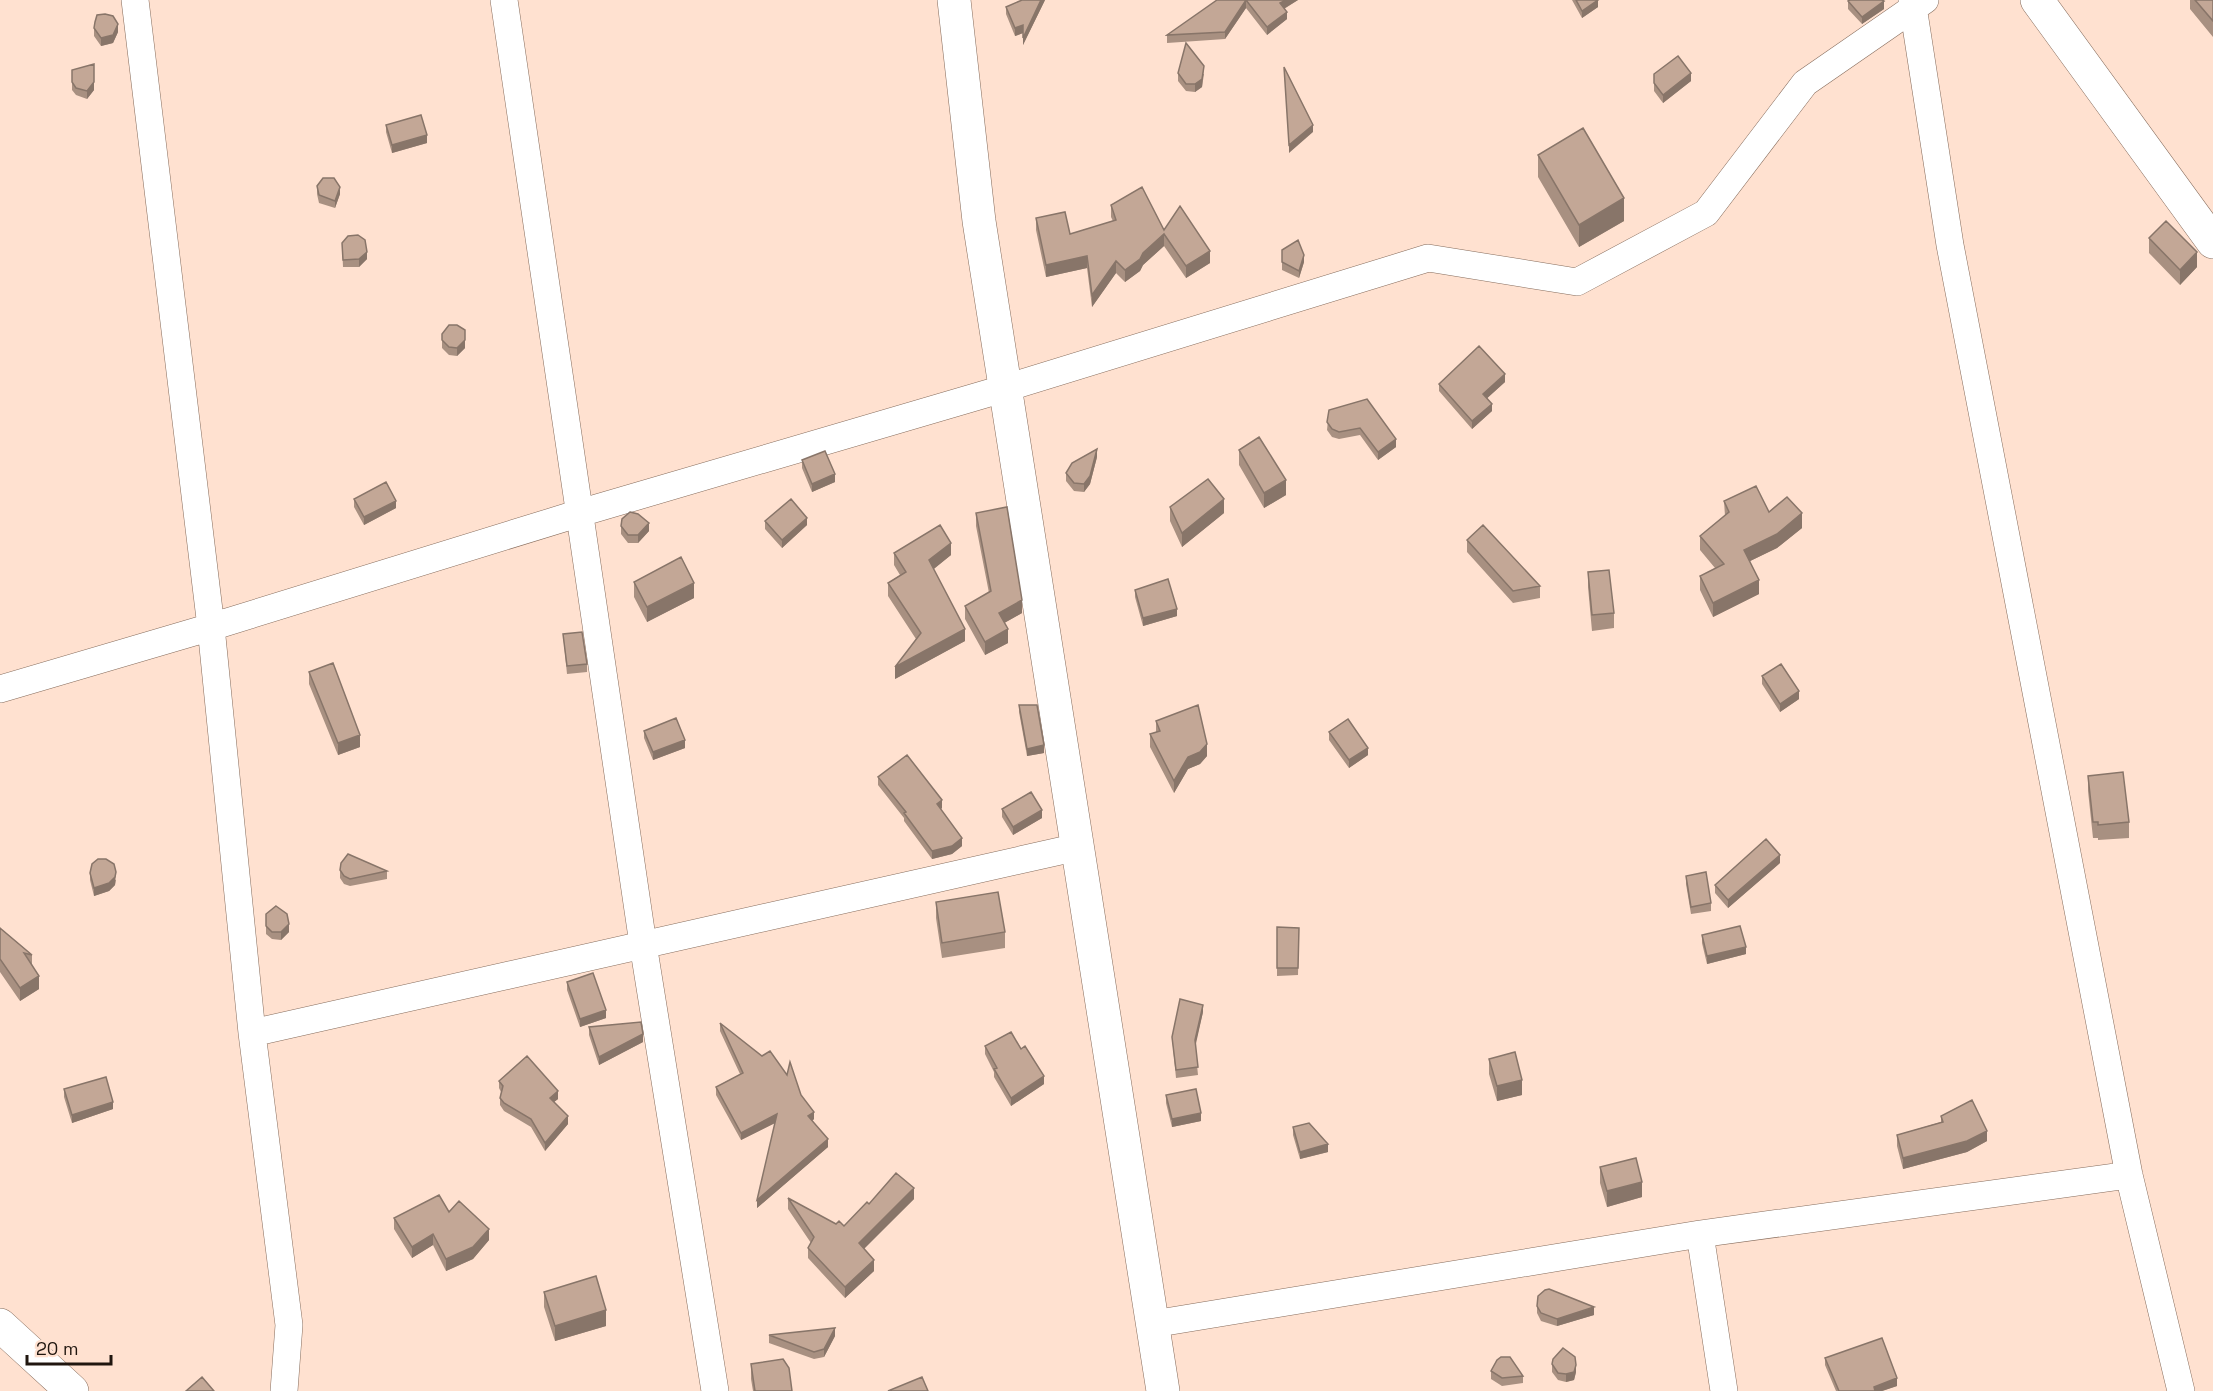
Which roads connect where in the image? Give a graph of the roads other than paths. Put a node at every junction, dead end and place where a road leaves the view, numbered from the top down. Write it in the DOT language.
graph roads {
  1 [pos="135,0"];
  2 [pos="504,0"];
  3 [pos="954,0"];
  4 [pos="2037,0"];
  5 [pos="1917,3"];
  6 [pos="2213,242"];
  7 [pos="1006,388"];
  8 [pos="580,513"];
  9 [pos="211,627"];
  10 [pos="0,689"];
  11 [pos="1078,847"];
  12 [pos="643,944"];
  13 [pos="252,1033"];
  14 [pos="2129,1175"];
  15 [pos="1700,1234"];
  16 [pos="1153,1324"];
  17 [pos="0,1325"];
  18 [pos="72,1391"];
  19 [pos="284,1391"];
  20 [pos="715,1391"];
  21 [pos="1163,1391"];
  22 [pos="1724,1391"];
  23 [pos="2181,1391"];
  1 -- 9 [label="street"];
  2 -- 8 [label="street"];
  3 -- 7 [label="street"];
  4 -- 6 [label="street"];
  5 -- 7 [label="street"];
  5 -- 14 [label="street"];
  7 -- 8 [label="street"];
  7 -- 11 [label="street"];
  8 -- 9 [label="street"];
  8 -- 12 [label="street"];
  9 -- 10 [label="street"];
  9 -- 13 [label="street"];
  11 -- 12 [label="street"];
  11 -- 16 [label="street"];
  12 -- 13 [label="street"];
  12 -- 20 [label="street"];
  13 -- 19 [label="street"];
  14 -- 15 [label="street"];
  14 -- 23 [label="street"];
  15 -- 16 [label="street"];
  15 -- 22 [label="street"];
  16 -- 21 [label="street"];
  17 -- 18 [label="street"];
}
